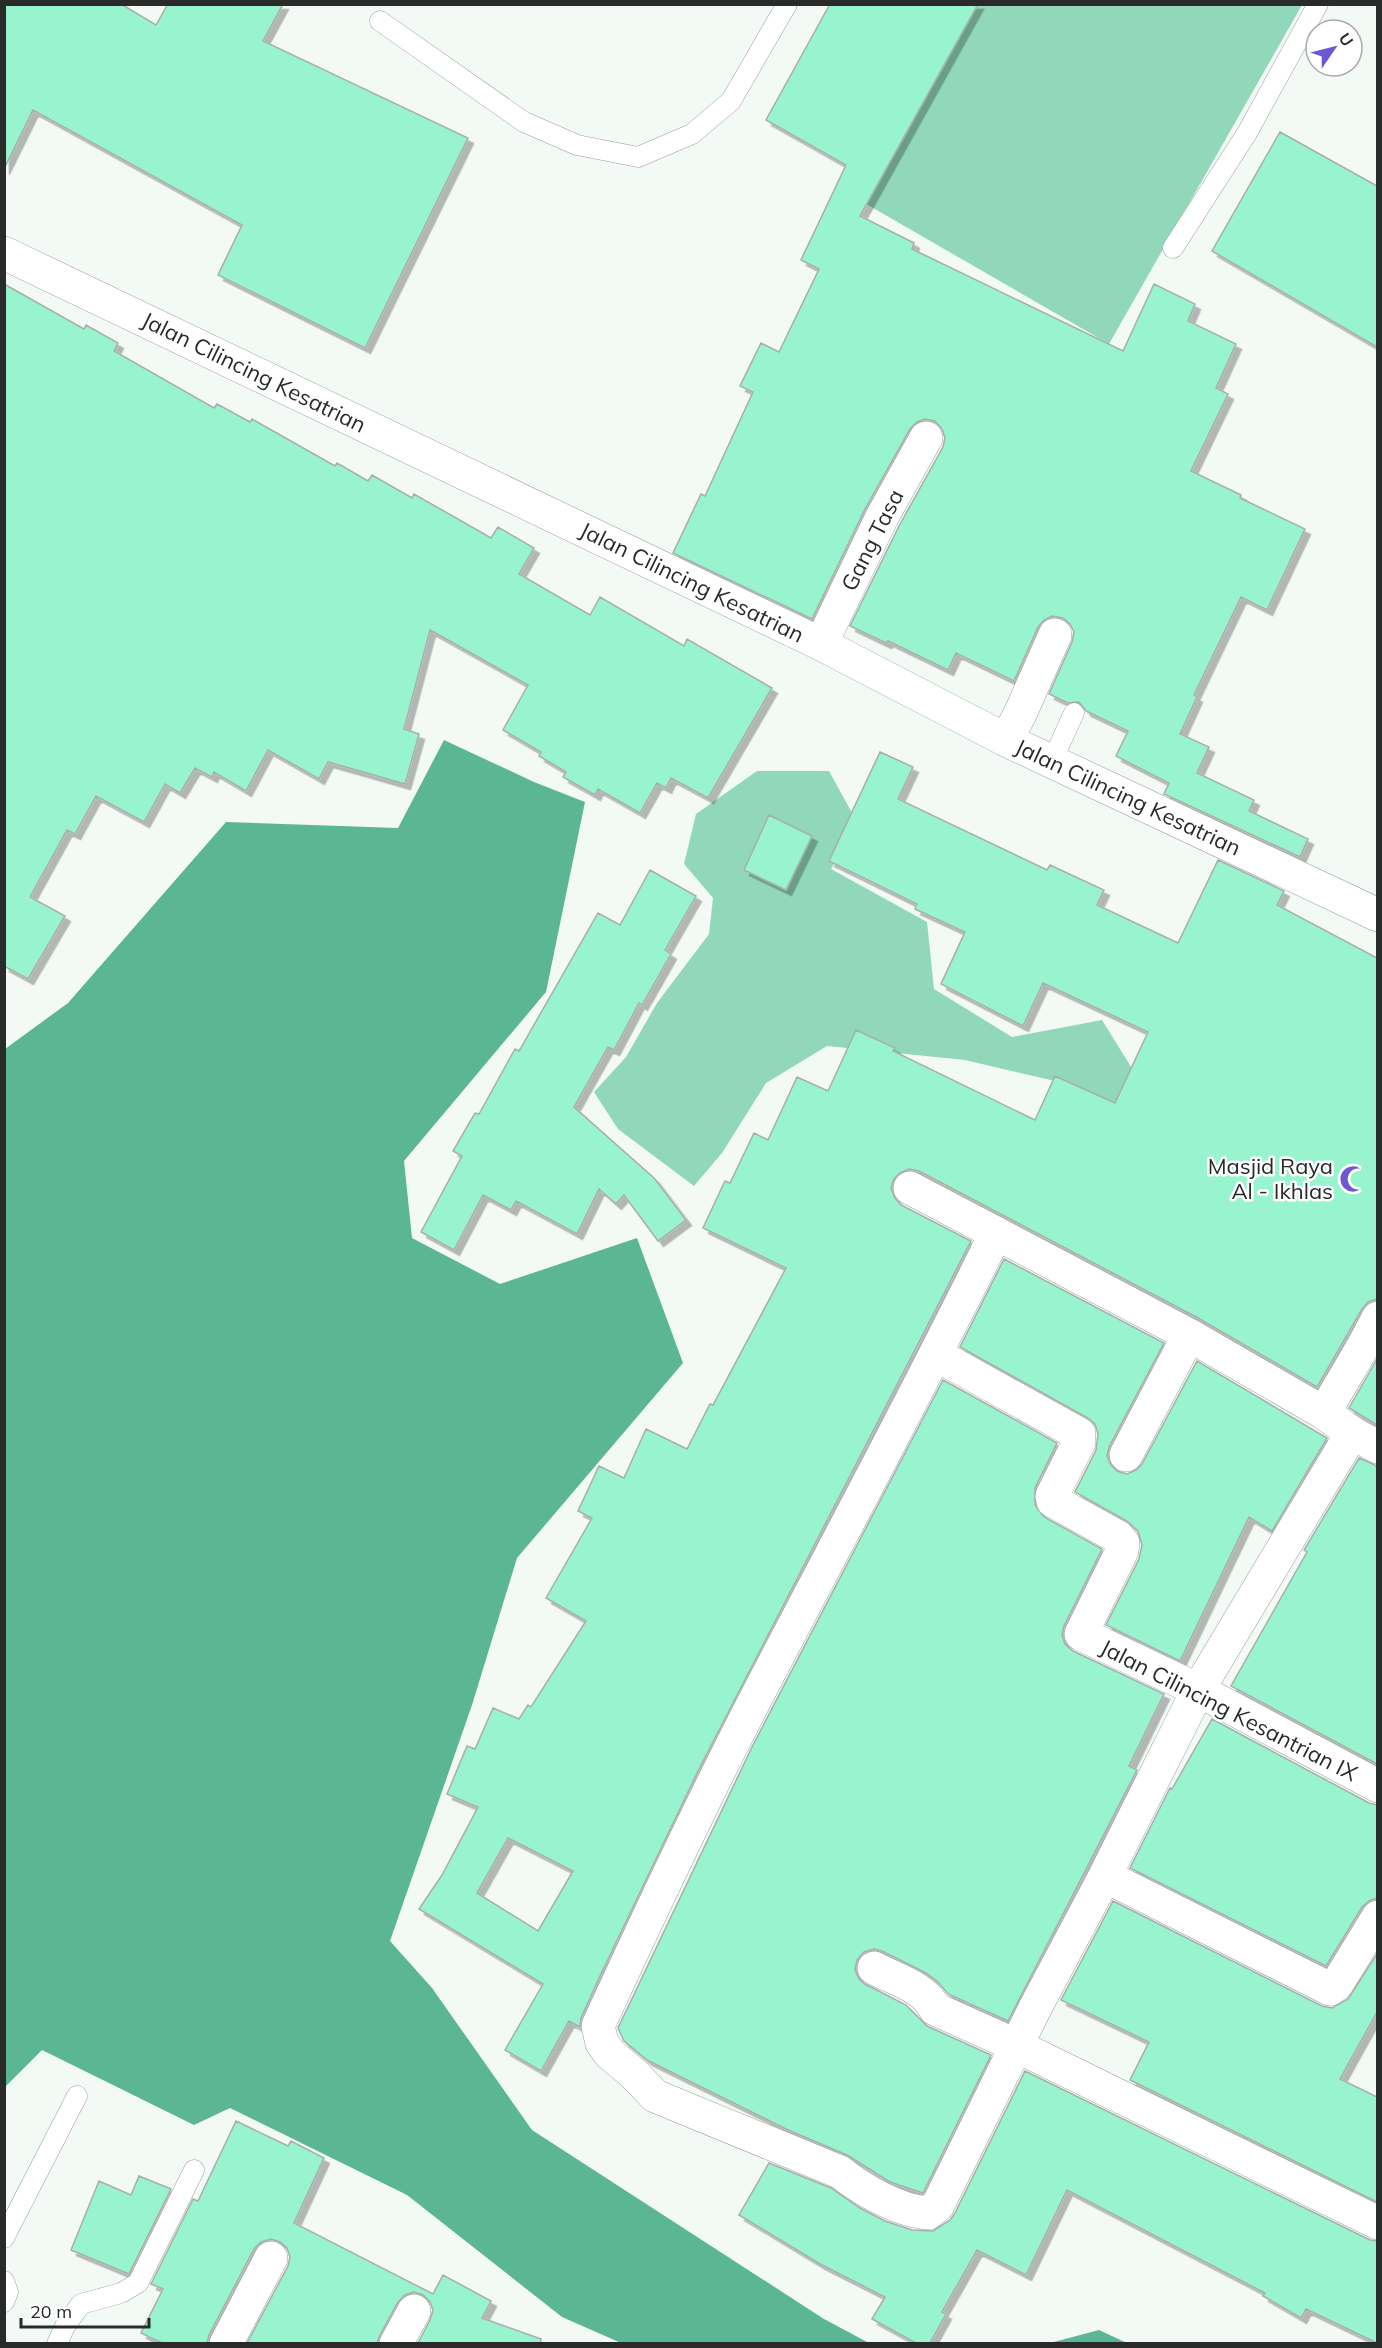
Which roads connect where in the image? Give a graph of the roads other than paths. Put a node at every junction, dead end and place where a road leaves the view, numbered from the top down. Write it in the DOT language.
graph roads {
  1 [pos="787,4"];
  2 [pos="1318,4"];
  3 [pos="380,21"];
  4 [pos="1173,248"];
  5 [pos="4,253"];
  6 [pos="926,438"];
  7 [pos="1055,635"];
  8 [pos="821,644"];
  9 [pos="1074,712"];
  10 [pos="1006,740"];
  11 [pos="1052,761"];
  12 [pos="1377,915"];
  13 [pos="910,1188"];
  14 [pos="996,1233"];
  15 [pos="1377,1318"];
  16 [pos="1190,1335"];
  17 [pos="937,1355"];
  18 [pos="1324,1413"];
  19 [pos="1365,1440"];
  20 [pos="1126,1455"];
  21 [pos="1198,1690"];
  22 [pos="1377,1786"];
  23 [pos="1105,1876"];
  24 [pos="1377,1917"];
  25 [pos="874,1968"];
  26 [pos="1017,2046"];
  27 [pos="77,2096"];
  28 [pos="194,2170"];
  29 [pos="1377,2223"];
  30 [pos="4,2238"];
  31 [pos="271,2258"];
  32 [pos="4,2281"];
  33 [pos="4,2302"];
  34 [pos="414,2311"];
  35 [pos="57,2343"];
  36 [pos="226,2343"];
  37 [pos="396,2343"];
  1 -- 3 [label="lane"];
  2 -- 4 [label="lane"];
  5 -- 8 [label="street, Jalan Cilincing Kesatrian"];
  6 -- 8 [label="street, Gang Tasa"];
  7 -- 10 [label="street"];
  8 -- 10 [label="street, Jalan Cilincing Kesatrian"];
  9 -- 11 [label="lane"];
  10 -- 11 [label="street, Jalan Cilincing Kesatrian"];
  11 -- 12 [label="street, Jalan Cilincing Kesatrian"];
  13 -- 14 [label="street"];
  14 -- 16 [label="street"];
  14 -- 17 [label="street"];
  15 -- 18 [label="street"];
  16 -- 18 [label="street"];
  16 -- 20 [label="street"];
  17 -- 21 [label="street, Jalan Cilincing Kesantrian IX"];
  17 -- 26 [label="street"];
  18 -- 19 [label="street"];
  19 -- 21 [label="street"];
  21 -- 22 [label="street, Jalan Cilincing Kesantrian IX"];
  21 -- 23 [label="street"];
  23 -- 24 [label="street"];
  23 -- 26 [label="street"];
  25 -- 26 [label="street"];
  26 -- 29 [label="street"];
  27 -- 30 [label="lane"];
  28 -- 35 [label="lane"];
  31 -- 36 [label="street"];
  32 -- 33 [label="lane"];
  34 -- 37 [label="street"];
}
